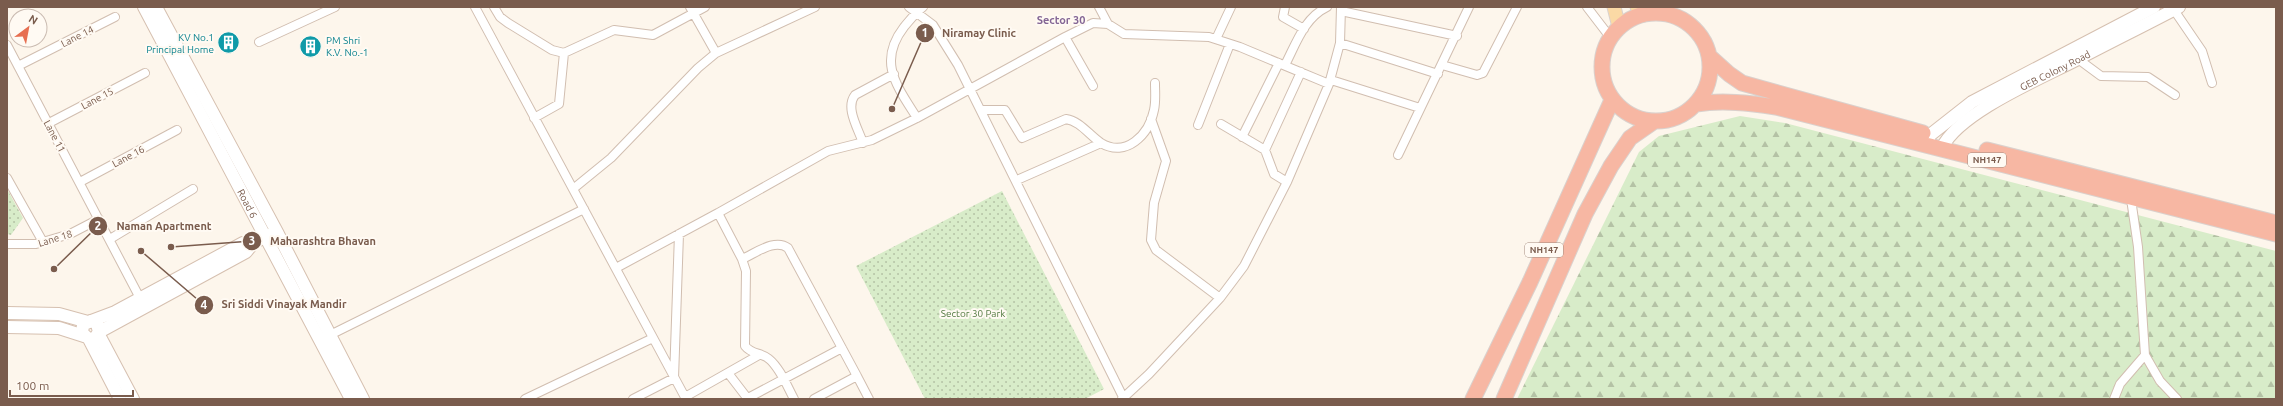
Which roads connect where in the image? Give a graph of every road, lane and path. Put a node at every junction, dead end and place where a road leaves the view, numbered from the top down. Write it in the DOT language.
graph roads {
  1 [pos="144,7"];
  2 [pos="156,7"];
  3 [pos="335,7"];
  4 [pos="475,7"];
  5 [pos="494,7"];
  6 [pos="705,7"];
  7 [pos="815,7"];
  8 [pos="1099,7"];
  9 [pos="1231,7"];
  10 [pos="1285,7"];
  11 [pos="1327,7"];
  12 [pos="1469,7"];
  13 [pos="1517,7"];
  14 [pos="1587,7"];
  15 [pos="1614,7"];
  16 [pos="2154,7"];
  17 [pos="2177,8"];
  18 [pos="916,9"];
  19 [pos="1341,9"];
  20 [pos="692,10"];
  21 [pos="1640,11"];
  22 [pos="115,17"];
  23 [pos="1108,24"];
  24 [pos="1304,29"];
  25 [pos="1614,32"];
  26 [pos="1065,36"];
  27 [pos="1457,36"];
  28 [pos="1216,39"];
  29 [pos="260,42"];
  30 [pos="1340,43"];
  31 [pos="1230,44"];
  32 [pos="7,45"];
  33 [pos="564,53"];
  34 [pos="716,53"];
  35 [pos="9,55"];
  36 [pos="1709,56"];
  37 [pos="2078,59"];
  38 [pos="1282,64"];
  39 [pos="1442,65"];
  40 [pos="18,66"];
  41 [pos="1301,72"];
  42 [pos="145,73"];
  43 [pos="894,74"];
  44 [pos="1438,74"];
  45 [pos="1330,82"];
  46 [pos="2212,82"];
  47 [pos="1155,83"];
  48 [pos="1092,86"];
  49 [pos="970,88"];
  50 [pos="2175,95"];
  51 [pos="1612,100"];
  52 [pos="1696,104"];
  53 [pos="1420,108"];
  54 [pos="981,110"];
  55 [pos="534,118"];
  56 [pos="917,118"];
  57 [pos="1151,119"];
  58 [pos="1653,122"];
  59 [pos="48,123"];
  60 [pos="1221,124"];
  61 [pos="1198,126"];
  62 [pos="177,130"];
  63 [pos="1242,136"];
  64 [pos="1928,140"];
  65 [pos="864,143"];
  66 [pos="1101,143"];
  67 [pos="1944,144"];
  68 [pos="1265,150"];
  69 [pos="1398,155"];
  70 [pos="7,178"];
  71 [pos="1017,180"];
  72 [pos="80,182"];
  73 [pos="1287,182"];
  74 [pos="193,189"];
  75 [pos="573,189"];
  76 [pos="2132,199"];
  77 [pos="584,209"];
  78 [pos="718,213"];
  79 [pos="99,219"];
  80 [pos="2276,223"];
  81 [pos="272,234"];
  82 [pos="680,234"];
  83 [pos="2276,234"];
  84 [pos="110,239"];
  85 [pos="43,242"];
  86 [pos="7,244"];
  87 [pos="742,259"];
  88 [pos="616,268"];
  89 [pos="1220,298"];
  90 [pos="143,303"];
  91 [pos="7,313"];
  92 [pos="90,322"];
  93 [pos="7,327"];
  94 [pos="93,335"];
  95 [pos="325,338"];
  96 [pos="653,338"];
  97 [pos="842,348"];
  98 [pos="759,355"];
  99 [pos="2145,355"];
  100 [pos="728,373"];
  101 [pos="857,376"];
  102 [pos="674,378"];
  103 [pos="783,380"];
  104 [pos="685,398"];
  105 [pos="120,399"];
  106 [pos="133,399"];
  107 [pos="351,399"];
  108 [pos="362,399"];
  109 [pos="525,399"];
  110 [pos="633,399"];
  111 [pos="748,399"];
  112 [pos="794,399"];
  113 [pos="814,399"];
  114 [pos="869,399"];
  115 [pos="1123,399"];
  116 [pos="1473,399"];
  117 [pos="1504,399"];
  118 [pos="2114,399"];
  119 [pos="2177,399"];
  1 -- 81 [label="street, Road 6"];
  2 -- 81 [label="street, Road 6"];
  3 -- 29 [label="street"];
  4 -- 55 [label="street"];
  5 -- 33 [label="street"];
  6 -- 20 [label="street"];
  7 -- 34 [label="street"];
  8 -- 23 [label="street"];
  9 -- 28 [label="street"];
  10 -- 24 [label="street"];
  11 -- 24 [label="street"];
  12 -- 27 [label="street"];
  13 -- 39 [label="street"];
  14 -- 25 [label="street"];
  15 -- 25 [label="main road"];
  16 -- 64 [label="street, GEB Colony Road"];
  17 -- 37 [label="street, GEB Colony Road"];
  17 -- 46 [label="street"];
  18 -- 43 [label="street"];
  18 -- 49 [label="street"];
  19 -- 27 [label="street"];
  19 -- 30 [label="street"];
  20 -- 33 [label="street"];
  20 -- 34 [label="street"];
  21 -- 25 [label="highway, NH147"];
  21 -- 36 [label="highway, NH147"];
  22 -- 40 [label="street, Lane 14"];
  23 -- 26 [label="street"];
  23 -- 28 [label="street"];
  24 -- 38 [label="street"];
  25 -- 51 [label="highway, NH147"];
  26 -- 48 [label="street"];
  26 -- 49 [label="street"];
  27 -- 39 [label="street"];
  28 -- 31 [label="street"];
  30 -- 44 [label="street"];
  30 -- 45 [label="street"];
  31 -- 38 [label="street"];
  31 -- 61 [label="street"];
  32 -- 35 [label="street, Lane 11"];
  33 -- 55 [label="street"];
  34 -- 75 [label="street"];
  35 -- 40 [label="street, Lane 11"];
  36 -- 52 [label="highway, NH147"];
  36 -- 64 [label="highway, NH147"];
  37 -- 50 [label="street"];
  37 -- 67 [label="street, GEB Colony Road"];
  38 -- 41 [label="street"];
  38 -- 63 [label="street"];
  39 -- 44 [label="street"];
  40 -- 59 [label="street, Lane 11"];
  41 -- 45 [label="street"];
  41 -- 68 [label="street"];
  42 -- 59 [label="street, Lane 15"];
  43 -- 56 [label="street"];
  43 -- 65 [label="street"];
  44 -- 53 [label="street"];
  45 -- 53 [label="street"];
  45 -- 73 [label="street"];
  47 -- 57 [label="street"];
  49 -- 54 [label="street"];
  49 -- 56 [label="street"];
  51 -- 58 [label="highway, NH147"];
  51 -- 116 [label="highway, NH147"];
  52 -- 58 [label="highway, NH147"];
  52 -- 64 [label="highway, NH147"];
  53 -- 69 [label="street"];
  54 -- 66 [label="street"];
  54 -- 71 [label="street"];
  55 -- 75 [label="street"];
  56 -- 65 [label="street"];
  57 -- 66 [label="street"];
  57 -- 89 [label="street"];
  58 -- 117 [label="highway, NH147"];
  59 -- 72 [label="street, Lane 11"];
  60 -- 63 [label="street"];
  62 -- 72 [label="street, Lane 16"];
  63 -- 68 [label="street"];
  64 -- 67 [label="highway, NH147"];
  65 -- 78 [label="street"];
  66 -- 71 [label="street"];
  67 -- 76 [label="highway, NH147"];
  67 -- 80 [label="highway, NH147"];
  68 -- 73 [label="street"];
  70 -- 85 [label="street"];
  71 -- 115 [label="street"];
  72 -- 79 [label="street, Lane 11"];
  73 -- 89 [label="street"];
  74 -- 84 [label="street"];
  75 -- 77 [label="street"];
  76 -- 83 [label="highway, NH147"];
  76 -- 99 [label="street"];
  77 -- 88 [label="street"];
  77 -- 95 [label="street"];
  78 -- 82 [label="street"];
  78 -- 87 [label="street"];
  79 -- 84 [label="street, Lane 11"];
  79 -- 85 [label="street, Lane 18"];
  81 -- 90 [label="street"];
  81 -- 95 [label="street, Road 6"];
  82 -- 88 [label="street"];
  82 -- 102 [label="street"];
  84 -- 90 [label="street, Lane 11"];
  85 -- 86 [label="street, Lane 18"];
  87 -- 97 [label="street"];
  87 -- 98 [label="street"];
  88 -- 96 [label="street"];
  89 -- 115 [label="street"];
  90 -- 92 [label="street"];
  90 -- 94 [label="street"];
  91 -- 92 [label="street"];
  92 -- 94 [label="street"];
  93 -- 94 [label="street"];
  94 -- 105 [label="street"];
  94 -- 106 [label="street"];
  95 -- 107 [label="street, Road 6"];
  95 -- 108 [label="street, Road 6"];
  96 -- 102 [label="street"];
  96 -- 109 [label="street"];
  97 -- 101 [label="street"];
  97 -- 103 [label="street"];
  98 -- 100 [label="street"];
  98 -- 103 [label="street"];
  99 -- 118 [label="street"];
  99 -- 119 [label="street"];
  100 -- 104 [label="street"];
  100 -- 111 [label="street"];
  101 -- 113 [label="street"];
  101 -- 114 [label="street"];
  102 -- 104 [label="street"];
  102 -- 110 [label="street"];
  103 -- 111 [label="street"];
  103 -- 112 [label="street"];
}
